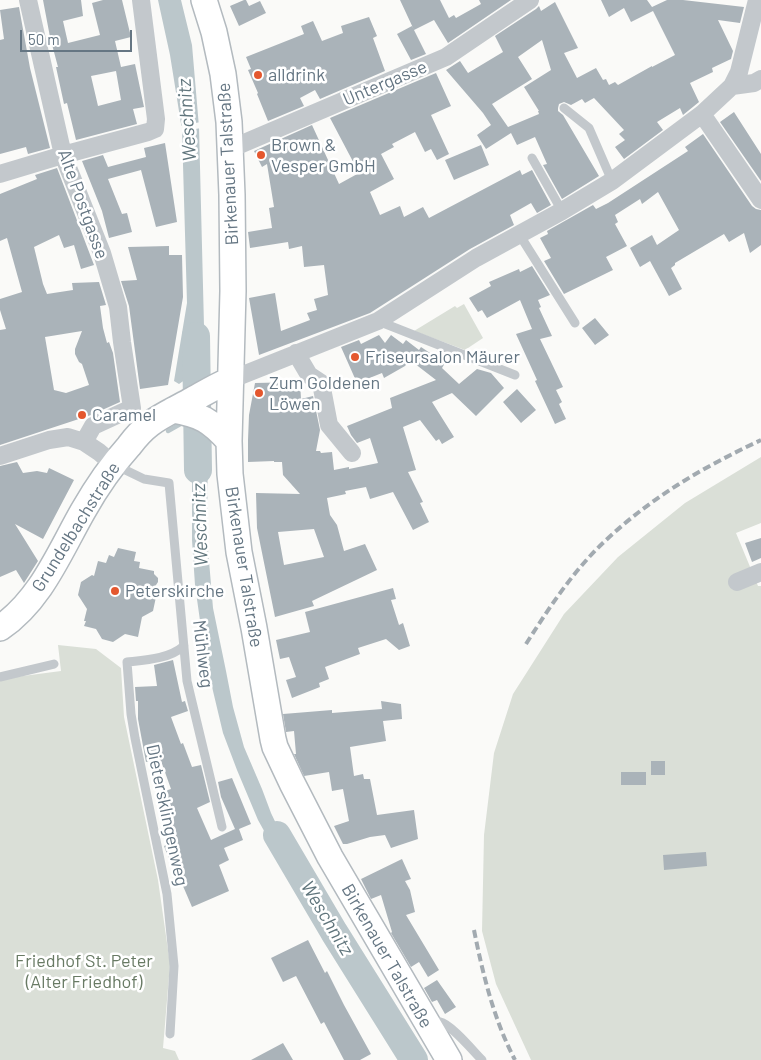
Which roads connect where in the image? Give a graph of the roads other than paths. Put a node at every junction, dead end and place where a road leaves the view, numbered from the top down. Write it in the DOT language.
graph roads {
  1 [pos="28,0"];
  2 [pos="140,0"];
  3 [pos="204,0"];
  4 [pos="530,0"];
  5 [pos="757,0"];
  6 [pos="761,79"];
  7 [pos="732,86"];
  8 [pos="564,108"];
  9 [pos="702,114"];
  10 [pos="230,149"];
  11 [pos="63,155"];
  12 [pos="532,158"];
  13 [pos="0,174"];
  14 [pos="612,181"];
  15 [pos="761,200"];
  16 [pos="562,211"];
  17 [pos="519,234"];
  18 [pos="378,321"];
  19 [pos="575,322"];
  20 [pos="296,353"];
  21 [pos="515,375"];
  22 [pos="226,382"];
  23 [pos="155,414"];
  24 [pos="224,436"];
  25 [pos="84,442"];
  26 [pos="352,453"];
  27 [pos="0,456"];
  28 [pos="113,464"];
  29 [pos="761,572"];
  30 [pos="737,582"];
  31 [pos="0,628"];
  32 [pos="184,646"];
  33 [pos="54,664"];
  34 [pos="0,677"];
  35 [pos="222,827"];
  36 [pos="428,1025"];
  37 [pos="170,1034"];
  38 [pos="449,1060"];
  39 [pos="482,1060"];
  1 -- 11 [label="street, Alte Postgasse"];
  2 -- 11 [label="street"];
  3 -- 10 [label="main road, Birkenauer Talstraße"];
  4 -- 10 [label="street, Untergasse"];
  5 -- 7 [label="street"];
  6 -- 7 [label="street"];
  7 -- 9 [label="street"];
  8 -- 14 [label="lane"];
  9 -- 14 [label="street"];
  9 -- 15 [label="street"];
  10 -- 22 [label="main road, Birkenauer Talstraße"];
  11 -- 13 [label="street"];
  11 -- 23 [label="street, Alte Postgasse"];
  12 -- 16 [label="lane"];
  14 -- 16 [label="street"];
  16 -- 17 [label="street"];
  17 -- 18 [label="street"];
  17 -- 19 [label="lane"];
  18 -- 20 [label="street"];
  18 -- 21 [label="lane"];
  20 -- 22 [label="street"];
  20 -- 26 [label="street"];
  22 -- 23 [label="main road, Grundelbachstraße"];
  22 -- 24 [label="main road, Birkenauer Talstraße"];
  23 -- 24 [label="main road"];
  23 -- 25 [label="street"];
  23 -- 28 [label="main road, Grundelbachstraße"];
  24 -- 36 [label="main road, Birkenauer Talstraße"];
  25 -- 27 [label="street"];
  25 -- 28 [label="street"];
  28 -- 31 [label="main road, Grundelbachstraße"];
  28 -- 32 [label="lane, Mühlweg"];
  29 -- 30 [label="street"];
  32 -- 35 [label="lane, Mühlweg"];
  32 -- 37 [label="lane, Dietersklingenweg"];
  33 -- 34 [label="lane"];
  36 -- 38 [label="main road, Birkenauer Talstraße"];
  36 -- 39 [label="lane"];
}
